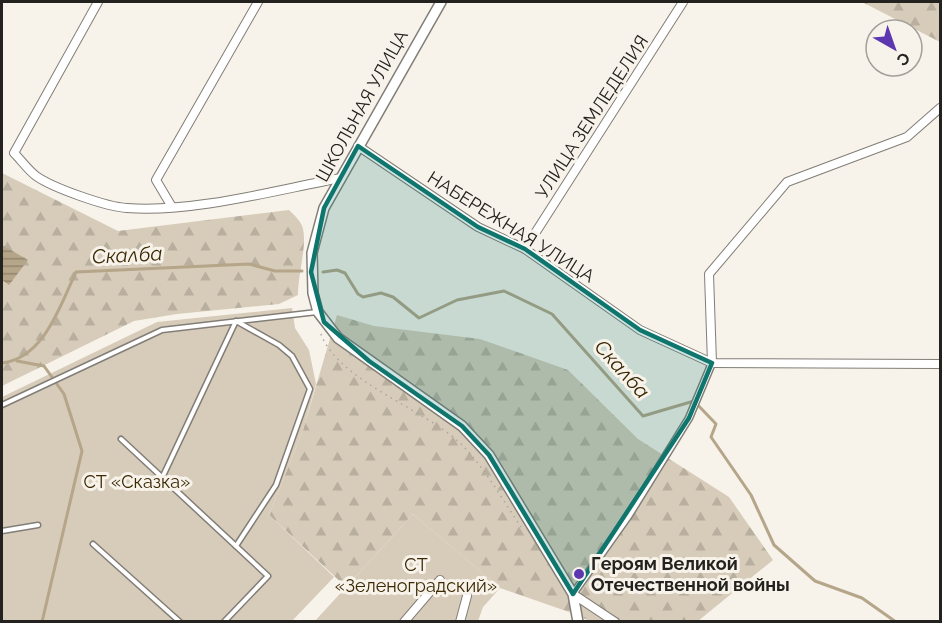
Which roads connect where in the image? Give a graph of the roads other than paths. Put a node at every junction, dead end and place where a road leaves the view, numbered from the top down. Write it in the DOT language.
graph roads {
  1 [pos="98,2"];
  2 [pos="258,2"];
  3 [pos="441,2"];
  4 [pos="683,2"];
  5 [pos="940,108"];
  6 [pos="358,147"];
  7 [pos="341,178"];
  8 [pos="172,207"];
  9 [pos="525,249"];
  10 [pos="318,312"];
  11 [pos="236,321"];
  12 [pos="712,363"];
  13 [pos="940,364"];
  14 [pos="2,405"];
  15 [pos="121,439"];
  16 [pos="162,478"];
  17 [pos="38,525"];
  18 [pos="2,531"];
  19 [pos="93,544"];
  20 [pos="236,546"];
  21 [pos="441,580"];
  22 [pos="573,594"];
  23 [pos="467,596"];
  24 [pos="180,621"];
  25 [pos="224,621"];
  26 [pos="404,621"];
  27 [pos="460,621"];
  28 [pos="578,621"];
  29 [pos="615,621"];
  1 -- 8 [label="street"];
  2 -- 8 [label="street"];
  3 -- 6 [label="street, ШКОЛЬНАЯ УЛИЦА"];
  4 -- 9 [label="street, УЛИЦА ЗЕМЛЕДЕЛИЯ"];
  5 -- 12 [label="street"];
  6 -- 7 [label="street, ШКОЛЬНАЯ УЛИЦА"];
  6 -- 9 [label="street, НАБЕРЕЖНАЯ УЛИЦА"];
  7 -- 8 [label="street"];
  7 -- 10 [label="street, ШКОЛЬНАЯ УЛИЦА"];
  9 -- 12 [label="street, НАБЕРЕЖНАЯ УЛИЦА"];
  10 -- 11 [label="lane"];
  10 -- 22 [label="street"];
  11 -- 14 [label="lane"];
  11 -- 16 [label="lane"];
  11 -- 20 [label="lane"];
  12 -- 13 [label="street"];
  12 -- 22 [label="street"];
  15 -- 16 [label="lane"];
  16 -- 20 [label="lane"];
  17 -- 18 [label="lane"];
  19 -- 24 [label="lane"];
  20 -- 25 [label="lane"];
  21 -- 26 [label="street"];
  22 -- 28 [label="street"];
  22 -- 29 [label="street"];
  23 -- 27 [label="street"];
}
